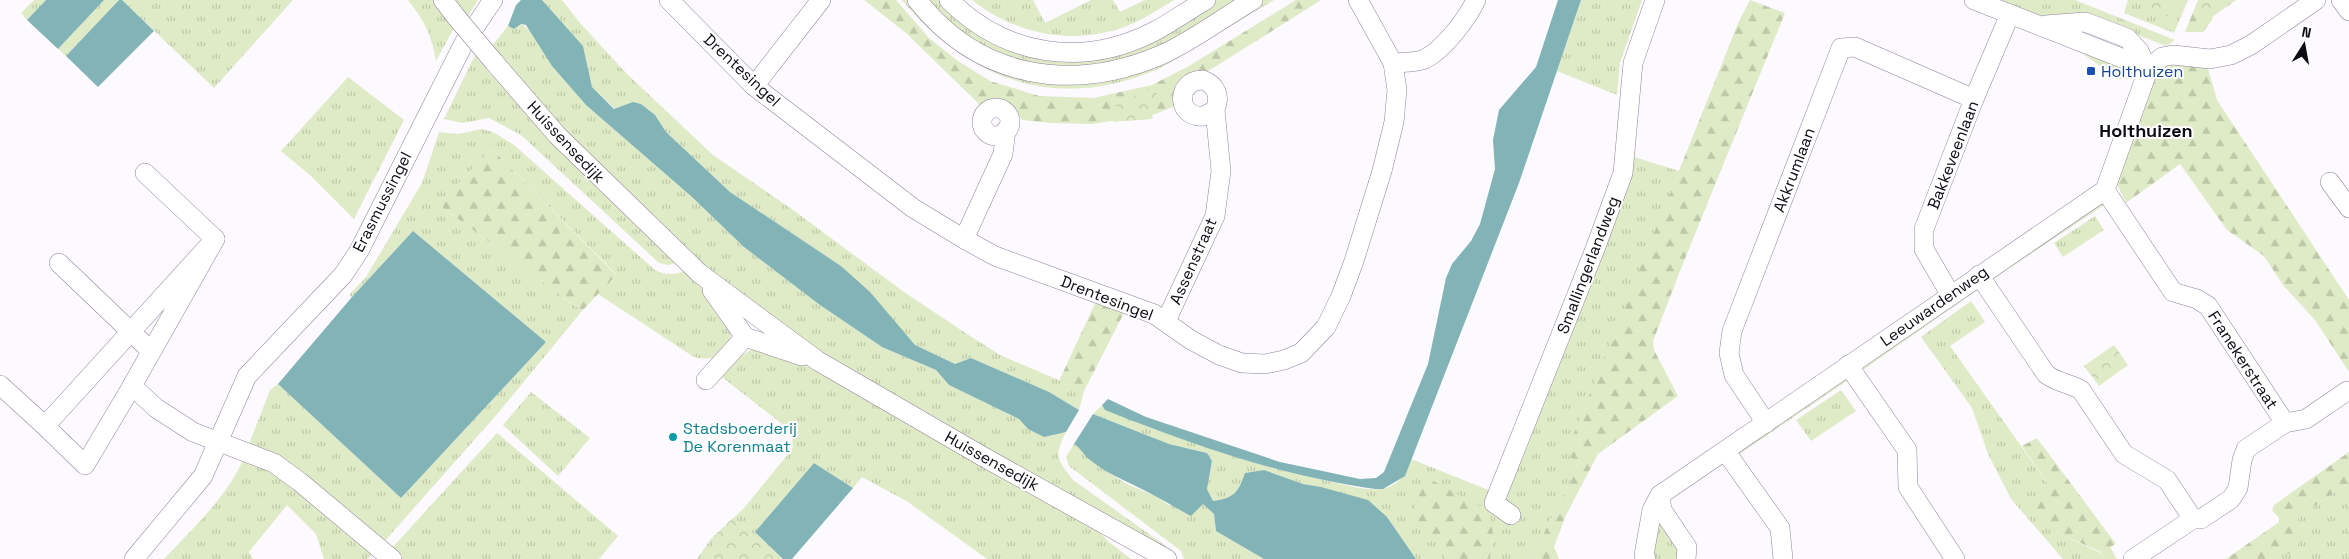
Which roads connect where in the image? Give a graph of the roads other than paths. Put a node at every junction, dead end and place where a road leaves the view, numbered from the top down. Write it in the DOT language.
graph roads {
  1 [pos="444,0"];
  2 [pos="493,0"];
  3 [pos="670,0"];
  4 [pos="821,0"];
  5 [pos="917,0"];
  6 [pos="949,0"];
  7 [pos="1206,0"];
  8 [pos="1253,0"];
  9 [pos="1358,0"];
  10 [pos="1476,0"];
  11 [pos="1655,0"];
  12 [pos="1974,0"];
  13 [pos="2316,0"];
  14 [pos="2341,0"];
  15 [pos="2349,11"];
  16 [pos="2010,14"];
  17 [pos="1393,63"];
  18 [pos="2148,70"];
  19 [pos="754,86"];
  20 [pos="1974,99"];
  21 [pos="1215,110"];
  22 [pos="1006,130"];
  23 [pos="145,173"];
  24 [pos="2330,182"];
  25 [pos="2105,190"];
  26 [pos="2349,208"];
  27 [pos="214,239"];
  28 [pos="964,239"];
  29 [pos="59,263"];
  30 [pos="699,273"];
  31 [pos="1979,275"];
  32 [pos="1950,294"];
  33 [pos="1166,322"];
  34 [pos="130,332"];
  35 [pos="745,337"];
  36 [pos="151,351"];
  37 [pos="818,361"];
  38 [pos="1848,365"];
  39 [pos="706,380"];
  40 [pos="0,385"];
  41 [pos="132,386"];
  42 [pos="2347,391"];
  43 [pos="1766,423"];
  44 [pos="2284,423"];
  45 [pos="45,426"];
  46 [pos="224,443"];
  47 [pos="1726,452"];
  48 [pos="1660,495"];
  49 [pos="1511,515"];
  50 [pos="2193,519"];
  51 [pos="383,551"];
  52 [pos="134,559"];
  53 [pos="1168,559"];
  54 [pos="1646,559"];
  55 [pos="1686,559"];
  56 [pos="1783,559"];
  57 [pos="1955,559"];
  58 [pos="2133,559"];
  1 -- 30 [label="street, Huissensedijk, bridge"];
  2 -- 46 [label="street, Erasmussingel"];
  3 -- 19 [label="street, Drentesingel"];
  4 -- 19 [label="street"];
  5 -- 8 [label="street"];
  6 -- 7 [label="street"];
  9 -- 17 [label="street, Drentesingel"];
  10 -- 17 [label="street"];
  11 -- 49 [label="street, Smallingerlandweg"];
  12 -- 16 [label="street"];
  13 -- 18 [label="street"];
  14 -- 15 [label="street"];
  16 -- 18 [label="street"];
  16 -- 20 [label="street, Bakkeveenlaan"];
  17 -- 33 [label="street, Drentesingel"];
  18 -- 25 [label="street"];
  19 -- 28 [label="street, Drentesingel"];
  20 -- 32 [label="street, Bakkeveenlaan"];
  20 -- 43 [label="street, Akkrumlaan"];
  21 -- 33 [label="street, Assenstraat"];
  22 -- 28 [label="street"];
  23 -- 27 [label="street"];
  24 -- 26 [label="street"];
  25 -- 31 [label="street, Leeuwardenweg"];
  25 -- 44 [label="street, Franekerstraat"];
  27 -- 34 [label="street"];
  27 -- 36 [label="street"];
  28 -- 33 [label="street, Drentesingel"];
  29 -- 34 [label="street"];
  30 -- 35 [label="street, Huissensedijk"];
  30 -- 37 [label="street, Huissensedijk"];
  31 -- 32 [label="street, Leeuwardenweg"];
  31 -- 50 [label="street"];
  32 -- 38 [label="street, Leeuwardenweg"];
  34 -- 36 [label="street"];
  34 -- 45 [label="street"];
  35 -- 37 [label="street, Huissensedijk"];
  35 -- 39 [label="street"];
  36 -- 41 [label="street"];
  37 -- 53 [label="street, Huissensedijk"];
  38 -- 43 [label="street, Leeuwardenweg"];
  38 -- 57 [label="street"];
  40 -- 45 [label="street"];
  41 -- 45 [label="street"];
  41 -- 46 [label="street"];
  42 -- 44 [label="street"];
  43 -- 47 [label="street, Leeuwardenweg"];
  44 -- 50 [label="street"];
  46 -- 51 [label="street"];
  46 -- 52 [label="street, Erasmussingel"];
  47 -- 48 [label="street, Leeuwardenweg"];
  47 -- 56 [label="street"];
  48 -- 54 [label="street"];
  48 -- 55 [label="street"];
  50 -- 58 [label="street"];
}
